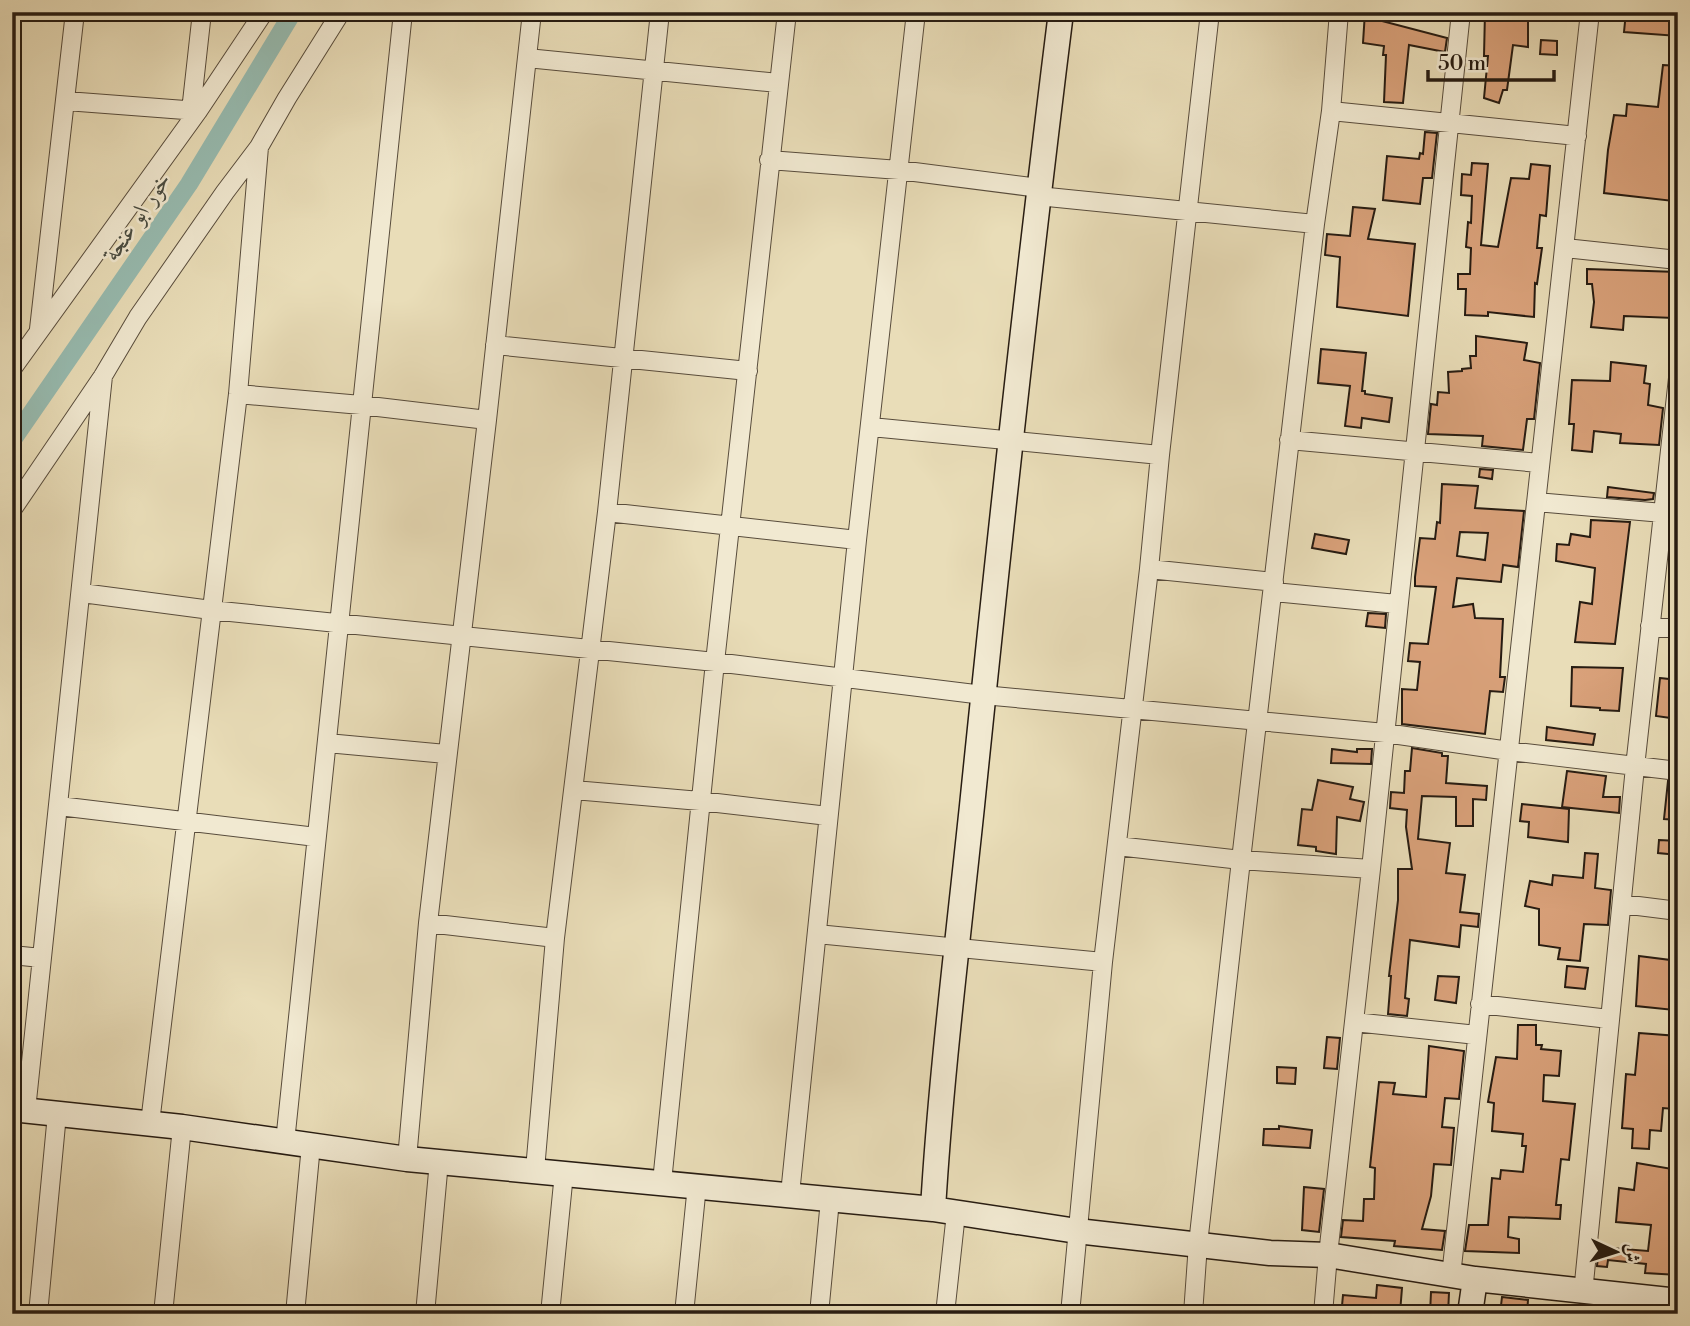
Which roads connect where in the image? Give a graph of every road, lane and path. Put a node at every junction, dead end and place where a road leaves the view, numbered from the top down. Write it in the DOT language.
graph roads {
  1 [pos="75,12"];
  2 [pos="202,12"];
  3 [pos="264,12"];
  4 [pos="341,12"];
  5 [pos="402,12"];
  6 [pos="532,12"];
  7 [pos="660,12"];
  8 [pos="787,12"];
  9 [pos="916,12"];
  10 [pos="1061,12"];
  11 [pos="1210,12"];
  12 [pos="1339,12"];
  13 [pos="1461,12"];
  14 [pos="1590,12"];
  15 [pos="527,58"];
  16 [pos="654,71"];
  17 [pos="778,83"];
  18 [pos="66,101"];
  19 [pos="194,111"];
  20 [pos="1331,111"];
  21 [pos="1450,122"];
  22 [pos="1577,136"];
  23 [pos="259,147"];
  24 [pos="769,160"];
  25 [pos="899,170"];
  26 [pos="1039,192"];
  27 [pos="1187,211"];
  28 [pos="1315,224"];
  29 [pos="1565,248"];
  30 [pos="1678,260"];
  31 [pos="38,332"];
  32 [pos="495,345"];
  33 [pos="624,359"];
  34 [pos="12,369"];
  35 [pos="748,371"];
  36 [pos="103,376"];
  37 [pos="1678,377"];
  38 [pos="238,394"];
  39 [pos="361,405"];
  40 [pos="487,420"];
  41 [pos="871,427"];
  42 [pos="1289,440"];
  43 [pos="1011,441"];
  44 [pos="1414,452"];
  45 [pos="1160,455"];
  46 [pos="1539,463"];
  47 [pos="1536,502"];
  48 [pos="12,510"];
  49 [pos="607,512"];
  50 [pos="1663,513"];
  51 [pos="730,525"];
  52 [pos="857,540"];
  53 [pos="1149,569"];
  54 [pos="1274,587"];
  55 [pos="82,593"];
  56 [pos="1397,604"];
  57 [pos="211,610"];
  58 [pos="338,624"];
  59 [pos="1650,626"];
  60 [pos="1678,629"];
  61 [pos="462,635"];
  62 [pos="589,648"];
  63 [pos="715,662"];
  64 [pos="844,679"];
  65 [pos="983,695"];
  66 [pos="1133,709"];
  67 [pos="1256,722"];
  68 [pos="1385,733"];
  69 [pos="327,743"];
  70 [pos="1509,751"];
  71 [pos="446,754"];
  72 [pos="1634,767"];
  73 [pos="1678,771"];
  74 [pos="574,790"];
  75 [pos="700,801"];
  76 [pos="59,806"];
  77 [pos="828,817"];
  78 [pos="188,822"];
  79 [pos="316,836"];
  80 [pos="1117,846"];
  81 [pos="1241,860"];
  82 [pos="1371,869"];
  83 [pos="1622,904"];
  84 [pos="1678,911"];
  85 [pos="428,923"];
  86 [pos="817,934"];
  87 [pos="555,938"];
  88 [pos="958,947"];
  89 [pos="12,955"];
  90 [pos="41,958"];
  91 [pos="1103,962"];
  92 [pos="1480,1004"];
  93 [pos="1609,1019"];
  94 [pos="1354,1022"];
  95 [pos="1477,1035"];
  96 [pos="19,1109"];
  97 [pos="57,1114"];
  98 [pos="150,1124"];
  99 [pos="182,1127"];
  100 [pos="285,1142"];
  101 [pos="311,1144"];
  102 [pos="407,1159"];
  103 [pos="439,1161"];
  104 [pos="535,1170"];
  105 [pos="565,1173"];
  106 [pos="662,1182"];
  107 [pos="696,1185"];
  108 [pos="790,1194"];
  109 [pos="830,1200"];
  110 [pos="944,1211"];
  111 [pos="1077,1231"];
  112 [pos="1198,1244"];
  113 [pos="1328,1255"];
  114 [pos="1463,1277"];
  115 [pos="1583,1293"];
  116 [pos="1664,1305"];
  117 [pos="38,1314"];
  118 [pos="163,1314"];
  119 [pos="295,1314"];
  120 [pos="425,1314"];
  121 [pos="550,1314"];
  122 [pos="684,1314"];
  123 [pos="818,1314"];
  124 [pos="945,1314"];
  125 [pos="1070,1314"];
  126 [pos="1193,1314"];
  127 [pos="1324,1314"];
  128 [pos="1470,1314"];
  1 -- 18 [label="street"];
  2 -- 19 [label="street"];
  3 -- 19 [label="street"];
  4 -- 23 [label="street"];
  5 -- 39 [label="street"];
  6 -- 15 [label="street"];
  7 -- 16 [label="street"];
  8 -- 17 [label="street"];
  9 -- 25 [label="street"];
  10 -- 26 [label="street"];
  11 -- 27 [label="street"];
  12 -- 20 [label="street"];
  13 -- 21 [label="street"];
  14 -- 22 [label="street"];
  15 -- 16 [label="street"];
  15 -- 32 [label="street"];
  16 -- 17 [label="street"];
  16 -- 33 [label="street"];
  17 -- 24 [label="street"];
  18 -- 19 [label="street"];
  18 -- 31 [label="street"];
  19 -- 31 [label="street"];
  20 -- 21 [label="street"];
  20 -- 28 [label="street"];
  21 -- 22 [label="street"];
  21 -- 44 [label="street"];
  22 -- 29 [label="street"];
  23 -- 36 [label="street"];
  23 -- 38 [label="street"];
  24 -- 25 [label="street"];
  24 -- 35 [label="street"];
  25 -- 26 [label="street"];
  25 -- 41 [label="street"];
  26 -- 27 [label="street"];
  26 -- 43 [label="street"];
  27 -- 28 [label="street"];
  27 -- 45 [label="street"];
  28 -- 42 [label="street"];
  29 -- 30 [label="street"];
  29 -- 46 [label="street"];
  31 -- 34 [label="street"];
  32 -- 33 [label="street"];
  32 -- 40 [label="street"];
  33 -- 35 [label="street"];
  33 -- 49 [label="street"];
  35 -- 51 [label="street"];
  36 -- 48 [label="street"];
  36 -- 55 [label="street"];
  37 -- 50 [label="street"];
  38 -- 39 [label="street"];
  38 -- 57 [label="street"];
  39 -- 40 [label="street"];
  39 -- 58 [label="street"];
  40 -- 61 [label="street"];
  41 -- 43 [label="street"];
  41 -- 52 [label="street"];
  42 -- 44 [label="street"];
  42 -- 54 [label="street"];
  43 -- 45 [label="street"];
  43 -- 65 [label="street"];
  44 -- 46 [label="street"];
  44 -- 56 [label="street"];
  45 -- 53 [label="street"];
  46 -- 47 [label="street"];
  47 -- 50 [label="street"];
  47 -- 70 [label="street"];
  49 -- 51 [label="street"];
  49 -- 62 [label="street"];
  50 -- 59 [label="street"];
  51 -- 52 [label="street"];
  51 -- 63 [label="street"];
  52 -- 64 [label="street"];
  53 -- 54 [label="street"];
  53 -- 66 [label="street"];
  54 -- 56 [label="street"];
  54 -- 67 [label="street"];
  55 -- 57 [label="street"];
  55 -- 76 [label="street"];
  56 -- 68 [label="street"];
  57 -- 58 [label="street"];
  57 -- 78 [label="street"];
  58 -- 61 [label="street"];
  58 -- 69 [label="street"];
  59 -- 60 [label="street"];
  59 -- 72 [label="street"];
  61 -- 62 [label="street"];
  61 -- 71 [label="street"];
  62 -- 63 [label="street"];
  62 -- 74 [label="street"];
  63 -- 64 [label="street"];
  63 -- 75 [label="street"];
  64 -- 65 [label="street"];
  64 -- 77 [label="street"];
  65 -- 66 [label="street"];
  65 -- 88 [label="street"];
  66 -- 67 [label="street"];
  66 -- 80 [label="street"];
  67 -- 68 [label="street"];
  67 -- 81 [label="street"];
  68 -- 70 [label="street"];
  68 -- 82 [label="street"];
  69 -- 71 [label="street"];
  69 -- 79 [label="street"];
  70 -- 72 [label="street"];
  70 -- 92 [label="street"];
  71 -- 85 [label="street"];
  72 -- 73 [label="street"];
  72 -- 83 [label="street"];
  74 -- 75 [label="street"];
  74 -- 87 [label="street"];
  75 -- 77 [label="street"];
  75 -- 106 [label="street"];
  76 -- 78 [label="street"];
  76 -- 90 [label="street"];
  77 -- 86 [label="street"];
  78 -- 79 [label="street"];
  78 -- 98 [label="street"];
  79 -- 100 [label="street"];
  80 -- 81 [label="street"];
  80 -- 91 [label="street"];
  81 -- 82 [label="street"];
  81 -- 112 [label="street"];
  82 -- 94 [label="street"];
  83 -- 84 [label="street"];
  83 -- 93 [label="street"];
  85 -- 87 [label="street"];
  85 -- 102 [label="street"];
  86 -- 88 [label="street"];
  86 -- 108 [label="street"];
  87 -- 104 [label="street"];
  88 -- 91 [label="street"];
  88 -- 110 [label="street"];
  89 -- 90 [label="street"];
  90 -- 96 [label="street"];
  91 -- 111 [label="street"];
  92 -- 93 [label="street"];
  92 -- 95 [label="street"];
  93 -- 115 [label="street"];
  94 -- 95 [label="street"];
  94 -- 113 [label="street"];
  95 -- 114 [label="street"];
  96 -- 97 [label="street"];
  97 -- 98 [label="street"];
  97 -- 117 [label="street"];
  98 -- 99 [label="street"];
  99 -- 100 [label="street"];
  99 -- 118 [label="street"];
  100 -- 101 [label="street"];
  101 -- 102 [label="street"];
  101 -- 119 [label="street"];
  102 -- 103 [label="street"];
  103 -- 104 [label="street"];
  103 -- 120 [label="street"];
  104 -- 105 [label="street"];
  105 -- 106 [label="street"];
  105 -- 121 [label="street"];
  106 -- 107 [label="street"];
  107 -- 108 [label="street"];
  107 -- 122 [label="street"];
  108 -- 109 [label="street"];
  109 -- 110 [label="street"];
  109 -- 123 [label="street"];
  110 -- 111 [label="street"];
  110 -- 124 [label="street"];
  111 -- 112 [label="street"];
  111 -- 125 [label="street"];
  112 -- 113 [label="street"];
  112 -- 126 [label="street"];
  113 -- 114 [label="street"];
  113 -- 127 [label="street"];
  114 -- 115 [label="street"];
  114 -- 128 [label="street"];
  115 -- 116 [label="street"];
}
